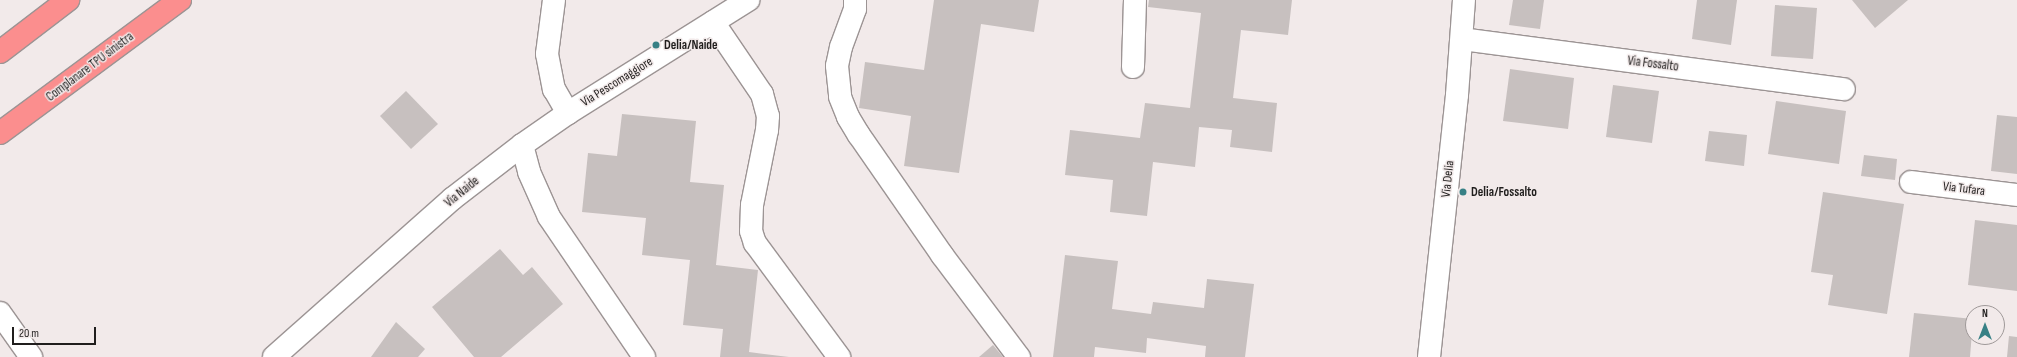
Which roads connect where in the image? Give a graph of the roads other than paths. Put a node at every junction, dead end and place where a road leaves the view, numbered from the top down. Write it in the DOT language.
graph roads {
  1 [pos="68,0"];
  2 [pos="180,0"];
  3 [pos="554,0"];
  4 [pos="748,0"];
  5 [pos="855,0"];
  6 [pos="1135,0"];
  7 [pos="1464,0"];
  8 [pos="712,22"];
  9 [pos="1462,39"];
  10 [pos="0,52"];
  11 [pos="1133,67"];
  12 [pos="1844,88"];
  13 [pos="568,113"];
  14 [pos="0,133"];
  15 [pos="522,145"];
  16 [pos="1911,182"];
  17 [pos="2017,195"];
  18 [pos="0,313"];
  19 [pos="31,357"];
  20 [pos="274,357"];
  21 [pos="644,357"];
  22 [pos="839,357"];
  23 [pos="1019,357"];
  24 [pos="1429,357"];
  1 -- 10 [label="highway"];
  2 -- 14 [label="highway, Complanare TPU sinistra"];
  3 -- 13 [label="street"];
  4 -- 8 [label="street, Via Pescomaggiore"];
  5 -- 23 [label="street"];
  6 -- 11 [label="street"];
  7 -- 9 [label="street, Via Delia"];
  8 -- 13 [label="street, Via Pescomaggiore"];
  8 -- 22 [label="street"];
  9 -- 12 [label="street, Via Fossalto"];
  9 -- 24 [label="street, Via Delia"];
  13 -- 15 [label="street, Via Naide"];
  15 -- 20 [label="street, Via Naide"];
  15 -- 21 [label="street"];
  16 -- 17 [label="street, Via Tufara"];
  18 -- 19 [label="street"];
}
